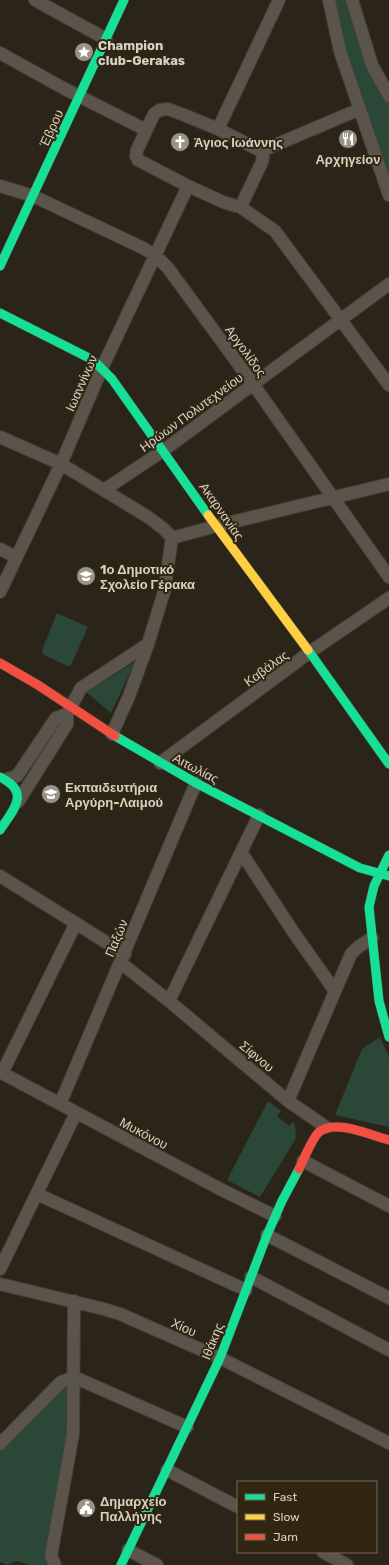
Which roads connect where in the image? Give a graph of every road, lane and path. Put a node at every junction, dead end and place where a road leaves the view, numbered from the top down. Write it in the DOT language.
graph roads {
  1 [pos="35,0"];
  2 [pos="124,0"];
  3 [pos="279,0"];
  4 [pos="329,0"];
  5 [pos="352,0"];
  6 [pos="106,39"];
  7 [pos="0,53"];
  8 [pos="388,89"];
  9 [pos="80,96"];
  10 [pos="360,109"];
  11 [pos="218,129"];
  12 [pos="146,130"];
  13 [pos="261,151"];
  14 [pos="0,186"];
  15 [pos="188,186"];
  16 [pos="389,195"];
  17 [pos="33,196"];
  18 [pos="239,206"];
  19 [pos="156,256"];
  20 [pos="0,266"];
  21 [pos="389,284"];
  22 [pos="0,312"];
  23 [pos="340,320"];
  24 [pos="102,368"];
  25 [pos="253,384"];
  26 [pos="389,386"];
  27 [pos="0,437"];
  28 [pos="164,450"];
  29 [pos="61,464"];
  30 [pos="389,484"];
  31 [pos="104,490"];
  32 [pos="333,497"];
  33 [pos="216,526"];
  34 [pos="172,538"];
  35 [pos="0,549"];
  36 [pos="16,557"];
  37 [pos="389,577"];
  38 [pos="0,592"];
  39 [pos="389,598"];
  40 [pos="148,644"];
  41 [pos="310,652"];
  42 [pos="0,663"];
  43 [pos="69,710"];
  44 [pos="112,734"];
  45 [pos="160,763"];
  46 [pos="389,764"];
  47 [pos="3,778"];
  48 [pos="196,783"];
  49 [pos="18,802"];
  50 [pos="258,815"];
  51 [pos="0,830"];
  52 [pos="241,852"];
  53 [pos="389,855"];
  54 [pos="384,875"];
  55 [pos="0,876"];
  56 [pos="76,923"];
  57 [pos="372,938"];
  58 [pos="123,959"];
  59 [pos="335,991"];
  60 [pos="169,1001"];
  61 [pos="389,1037"];
  62 [pos="1,1072"];
  63 [pos="288,1101"];
  64 [pos="60,1104"];
  65 [pos="76,1113"];
  66 [pos="326,1127"];
  67 [pos="389,1140"];
  68 [pos="303,1161"];
  69 [pos="37,1194"];
  70 [pos="389,1206"];
  71 [pos="275,1216"];
  72 [pos="267,1235"];
  73 [pos="0,1269"];
  74 [pos="251,1277"];
  75 [pos="0,1284"];
  76 [pos="246,1290"];
  77 [pos="389,1298"];
  78 [pos="74,1301"];
  79 [pos="389,1350"];
  80 [pos="220,1358"];
  81 [pos="74,1377"];
  82 [pos="187,1427"];
  83 [pos="389,1443"];
  84 [pos="0,1444"];
  85 [pos="167,1470"];
  86 [pos="237,1506"];
  87 [pos="128,1550"];
  88 [pos="325,1553"];
  89 [pos="55,1565"];
  90 [pos="121,1565"];
  91 [pos="157,1565"];
  92 [pos="347,1565"];
  1 -- 6 [label="street"];
  2 -- 6 [label="street, Έβρου"];
  3 -- 11 [label="street"];
  4 -- 10 [label="street"];
  5 -- 8 [label="street"];
  6 -- 9 [label="street, Έβρου"];
  7 -- 9 [label="street"];
  9 -- 12 [label="street"];
  9 -- 17 [label="street, Έβρου"];
  10 -- 13 [label="street"];
  10 -- 16 [label="street"];
  11 -- 12 [label="street"];
  11 -- 13 [label="street"];
  12 -- 15 [label="street"];
  13 -- 18 [label="street"];
  14 -- 17 [label="street, Αργολίδος"];
  15 -- 18 [label="street"];
  15 -- 19 [label="street, Ιωαννίνων"];
  17 -- 19 [label="street, Αργολίδος"];
  17 -- 20 [label="street, Έβρου"];
  18 -- 23 [label="street"];
  19 -- 24 [label="street, Ιωαννίνων"];
  19 -- 25 [label="street, Αργολίδος"];
  21 -- 23 [label="street, Ηρώων Πολυτεχνείου"];
  22 -- 24 [label="street, Ακαρνανίας"];
  23 -- 25 [label="street, Ηρώων Πολυτεχνείου"];
  23 -- 26 [label="street"];
  24 -- 28 [label="street, Ακαρνανίας"];
  24 -- 29 [label="street, Ιωαννίνων"];
  25 -- 28 [label="street, Ηρώων Πολυτεχνείου"];
  25 -- 32 [label="street, Αργολίδος"];
  27 -- 29 [label="street"];
  28 -- 31 [label="street, Ηρώων Πολυτεχνείου"];
  28 -- 33 [label="street, Ακαρνανίας"];
  29 -- 31 [label="street"];
  29 -- 36 [label="street, Ιωαννίνων"];
  30 -- 32 [label="street"];
  31 -- 34 [label="street"];
  32 -- 33 [label="street"];
  32 -- 37 [label="street, Αργολίδος"];
  33 -- 34 [label="street"];
  33 -- 41 [label="street, Ακαρνανίας"];
  34 -- 40 [label="street"];
  35 -- 36 [label="street"];
  36 -- 38 [label="street, Ιωαννίνων"];
  39 -- 41 [label="street, Καβάλας"];
  40 -- 43 [label="street"];
  40 -- 44 [label="street"];
  41 -- 45 [label="street, Καβάλας"];
  41 -- 46 [label="street, Ακαρνανίας"];
  42 -- 43 [label="street, Αιτωλίας"];
  43 -- 44 [label="street, Αιτωλίας"];
  43 -- 47 [label="street"];
  43 -- 49 [label="street"];
  44 -- 45 [label="street, Αιτωλίας"];
  45 -- 48 [label="street, Αιτωλίας"];
  47 -- 49 [label="street"];
  48 -- 50 [label="street, Αιτωλίας"];
  48 -- 58 [label="street, Παξών"];
  49 -- 51 [label="street"];
  50 -- 52 [label="street"];
  50 -- 54 [label="street, Αιτωλίας"];
  52 -- 59 [label="street"];
  52 -- 60 [label="street"];
  53 -- 54 [label="street"];
  54 -- 57 [label="street"];
  55 -- 56 [label="street, Σίφνου"];
  56 -- 58 [label="street, Σίφνου"];
  56 -- 62 [label="street"];
  57 -- 59 [label="street"];
  57 -- 61 [label="street"];
  58 -- 60 [label="street, Σίφνου"];
  58 -- 64 [label="street, Παξών"];
  59 -- 63 [label="street"];
  60 -- 63 [label="street, Σίφνου"];
  62 -- 64 [label="street, Μυκόνου"];
  63 -- 66 [label="street, Σίφνου"];
  64 -- 65 [label="street, Μυκόνου"];
  65 -- 69 [label="street"];
  65 -- 71 [label="street, Μυκόνου"];
  66 -- 67 [label="street"];
  66 -- 68 [label="street, Ιθάκης"];
  68 -- 70 [label="street"];
  68 -- 71 [label="street, Ιθάκης"];
  69 -- 73 [label="street"];
  69 -- 76 [label="street"];
  71 -- 72 [label="street, Ιθάκης"];
  72 -- 74 [label="street, Ιθάκης"];
  72 -- 77 [label="street"];
  74 -- 76 [label="street, Ιθάκης"];
  74 -- 79 [label="street"];
  75 -- 78 [label="street, Χίου"];
  76 -- 80 [label="street, Ιθάκης"];
  78 -- 80 [label="street, Χίου"];
  78 -- 81 [label="street"];
  80 -- 82 [label="street, Ιθάκης"];
  80 -- 83 [label="street, Χίου"];
  81 -- 82 [label="street"];
  81 -- 84 [label="street"];
  81 -- 89 [label="street"];
  82 -- 85 [label="street, Ιθάκης"];
  85 -- 86 [label="street"];
  85 -- 87 [label="street, Ιθάκης"];
  87 -- 90 [label="street, Ιθάκης"];
  87 -- 91 [label="street"];
  88 -- 92 [label="street"];
}
